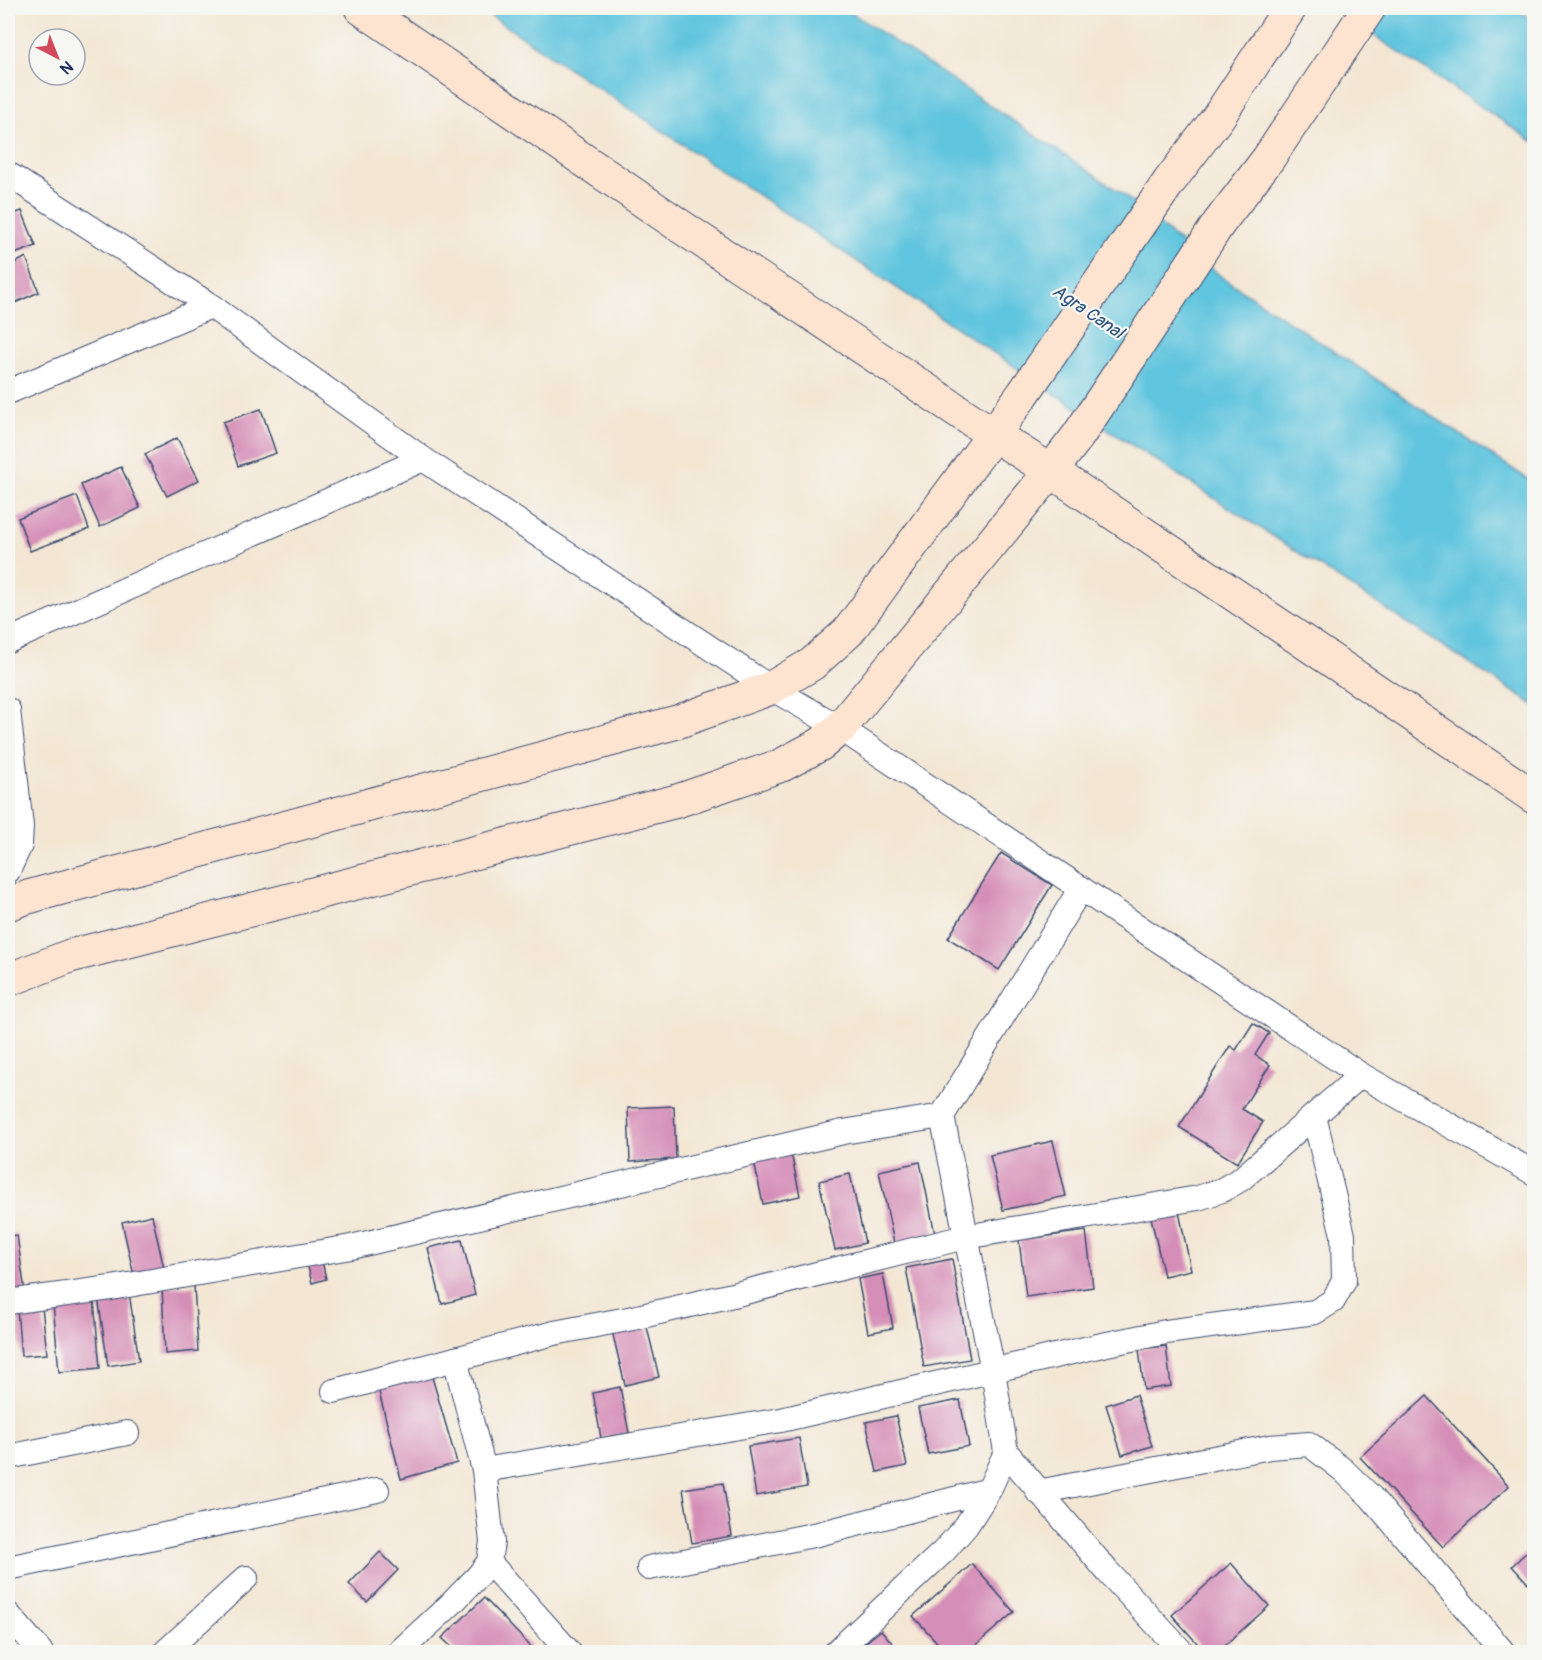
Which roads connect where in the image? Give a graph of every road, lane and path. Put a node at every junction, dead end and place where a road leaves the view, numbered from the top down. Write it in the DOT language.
graph roads {
  1 [pos="361,8"];
  2 [pos="1290,8"];
  3 [pos="1369,8"];
  4 [pos="8,174"];
  5 [pos="211,306"];
  6 [pos="8,392"];
  7 [pos="994,435"];
  8 [pos="423,459"];
  9 [pos="1051,471"];
  10 [pos="8,640"];
  11 [pos="771,688"];
  12 [pos="8,710"];
  13 [pos="840,728"];
  14 [pos="1534,796"];
  15 [pos="8,871"];
  16 [pos="1081,888"];
  17 [pos="8,904"];
  18 [pos="8,980"];
  19 [pos="1361,1075"];
  20 [pos="942,1116"];
  21 [pos="1314,1116"];
  22 [pos="1534,1173"];
  23 [pos="965,1237"];
  24 [pos="8,1302"];
  25 [pos="455,1359"];
  26 [pos="993,1371"];
  27 [pos="334,1391"];
  28 [pos="127,1433"];
  29 [pos="1006,1452"];
  30 [pos="8,1457"];
  31 [pos="484,1470"];
  32 [pos="377,1490"];
  33 [pos="989,1490"];
  34 [pos="1038,1492"];
  35 [pos="489,1562"];
  36 [pos="8,1568"];
  37 [pos="649,1568"];
  38 [pos="246,1578"];
  39 [pos="8,1614"];
  40 [pos="42,1653"];
  41 [pos="165,1653"];
  42 [pos="399,1653"];
  43 [pos="569,1653"];
  44 [pos="836,1653"];
  45 [pos="1182,1653"];
  46 [pos="1503,1653"];
  1 -- 7 [label="street"];
  2 -- 7 [label="street"];
  3 -- 9 [label="street"];
  4 -- 5 [label="street"];
  5 -- 6 [label="street"];
  5 -- 8 [label="street"];
  7 -- 9 [label="street"];
  7 -- 11 [label="street"];
  8 -- 10 [label="street"];
  8 -- 11 [label="street"];
  9 -- 13 [label="street"];
  9 -- 14 [label="street"];
  11 -- 13 [label="street"];
  11 -- 17 [label="street"];
  12 -- 15 [label="street"];
  13 -- 16 [label="street"];
  13 -- 18 [label="street"];
  16 -- 19 [label="street"];
  16 -- 20 [label="street"];
  19 -- 21 [label="street"];
  19 -- 22 [label="street"];
  20 -- 23 [label="street"];
  20 -- 24 [label="street"];
  21 -- 23 [label="street"];
  21 -- 26 [label="street"];
  23 -- 25 [label="street"];
  23 -- 26 [label="street"];
  25 -- 27 [label="street"];
  25 -- 31 [label="street"];
  26 -- 29 [label="street"];
  26 -- 31 [label="street"];
  28 -- 30 [label="street"];
  29 -- 33 [label="street"];
  29 -- 34 [label="street"];
  31 -- 35 [label="street"];
  32 -- 36 [label="street"];
  33 -- 37 [label="street"];
  33 -- 44 [label="street"];
  34 -- 45 [label="street"];
  34 -- 46 [label="street"];
  35 -- 42 [label="street"];
  35 -- 43 [label="street"];
  38 -- 41 [label="street"];
  39 -- 40 [label="street"];
}
